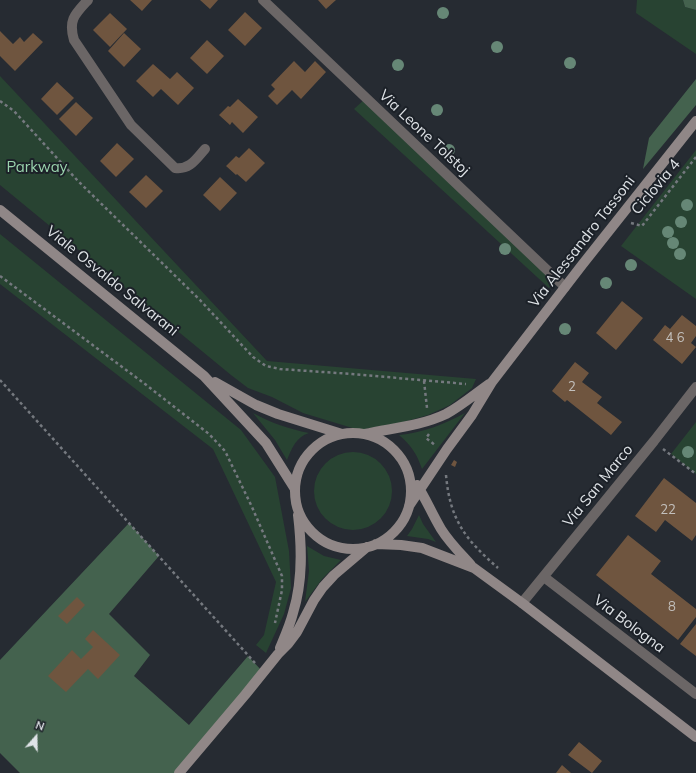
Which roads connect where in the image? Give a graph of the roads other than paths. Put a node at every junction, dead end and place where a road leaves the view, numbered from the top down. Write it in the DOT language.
graph roads {
  1 [pos="88,0"];
  2 [pos="262,0"];
  3 [pos="696,121"];
  4 [pos="205,148"];
  5 [pos="0,210"];
  6 [pos="565,287"];
  7 [pos="204,376"];
  8 [pos="492,382"];
  9 [pos="696,387"];
  10 [pos="342,434"];
  11 [pos="363,434"];
  12 [pos="407,470"];
  13 [pos="295,489"];
  14 [pos="420,490"];
  15 [pos="409,506"];
  16 [pos="297,507"];
  17 [pos="372,546"];
  18 [pos="474,568"];
  19 [pos="544,577"];
  20 [pos="522,603"];
  21 [pos="278,654"];
  22 [pos="696,694"];
  23 [pos="696,737"];
  24 [pos="179,773"];
  1 -- 4 [label="street"];
  2 -- 6 [label="street, Via Leone Tolstoj"];
  3 -- 6 [label="main road, Via Alessandro Tassoni"];
  5 -- 7 [label="main road, Viale Osvaldo Salvarani"];
  6 -- 8 [label="main road, Via Alessandro Tassoni"];
  7 -- 10 [label="main road, Viale Osvaldo Salvarani"];
  7 -- 13 [label="main road, Viale Osvaldo Salvarani"];
  8 -- 11 [label="main road, Via Alessandro Tassoni"];
  8 -- 14 [label="main road, Via Alessandro Tassoni"];
  9 -- 19 [label="street, Via San Marco"];
  10 -- 11 [label="main road"];
  10 -- 13 [label="main road"];
  11 -- 12 [label="main road"];
  12 -- 14 [label="main road"];
  12 -- 15 [label="main road"];
  13 -- 16 [label="main road"];
  14 -- 15 [label="main road, Via Alessandro Tassoni"];
  14 -- 18 [label="main road"];
  15 -- 17 [label="main road"];
  16 -- 17 [label="main road"];
  16 -- 21 [label="main road"];
  17 -- 18 [label="main road"];
  17 -- 21 [label="main road"];
  18 -- 20 [label="main road"];
  19 -- 20 [label="street, Via San Marco"];
  19 -- 22 [label="street, Via Bologna"];
  20 -- 23 [label="main road"];
  21 -- 24 [label="main road"];
}
